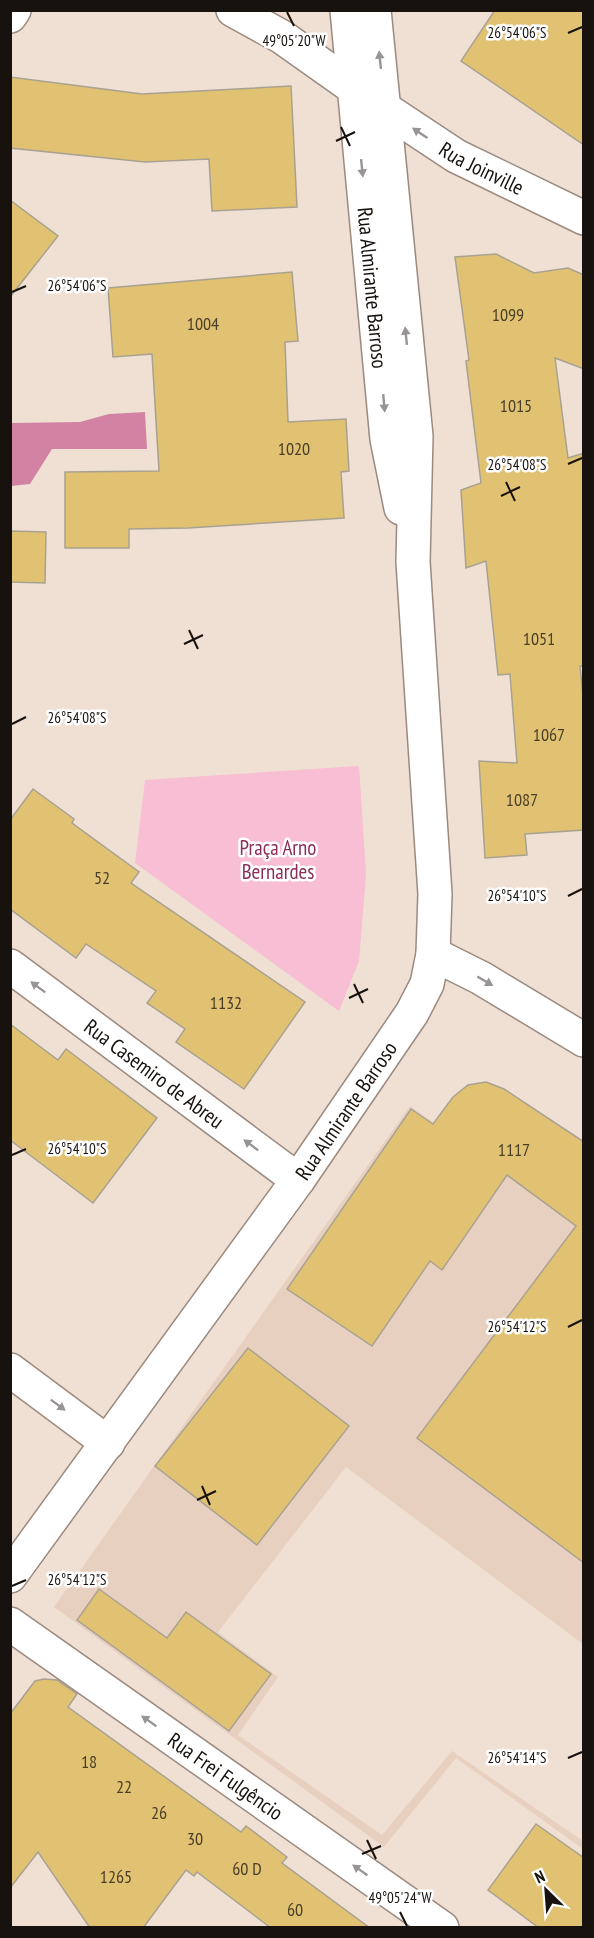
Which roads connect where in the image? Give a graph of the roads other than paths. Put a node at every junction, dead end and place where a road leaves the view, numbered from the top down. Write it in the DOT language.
graph roads {
  1 [pos="14,10"];
  2 [pos="233,10"];
  3 [pos="347,10"];
  4 [pos="374,10"];
  5 [pos="10,16"];
  6 [pos="354,88"];
  7 [pos="385,110"];
  8 [pos="584,218"];
  9 [pos="412,562"];
  10 [pos="433,954"];
  11 [pos="10,966"];
  12 [pos="584,1040"];
  13 [pos="298,1180"];
  14 [pos="10,1370"];
  15 [pos="108,1443"];
  16 [pos="10,1576"];
  17 [pos="10,1624"];
  18 [pos="442,1928"];
  1 -- 5 [label="main road"];
  2 -- 6 [label="main road, Rua Joinville"];
  3 -- 6 [label="main road, Rua Almirante Barroso"];
  7 -- 4 [label="main road, Rua Almirante Barroso, one-way"];
  6 -- 7 [label="main road, Rua Joinville"];
  6 -- 9 [label="main road, Rua Almirante Barroso, one-way"];
  8 -- 7 [label="main road, Rua Joinville, one-way"];
  9 -- 7 [label="main road, Rua Almirante Barroso, one-way"];
  9 -- 10 [label="main road, Rua Almirante Barroso"];
  10 -- 12 [label="main road, one-way"];
  10 -- 13 [label="main road, Rua Almirante Barroso"];
  13 -- 11 [label="main road, Rua Casemiro de Abreu, one-way"];
  13 -- 15 [label="main road, Rua Almirante Barroso"];
  14 -- 15 [label="main road, one-way"];
  15 -- 16 [label="main road, Rua Almirante Barroso"];
  18 -- 17 [label="main road, Rua Frei Fulgêncio, one-way"];
}
